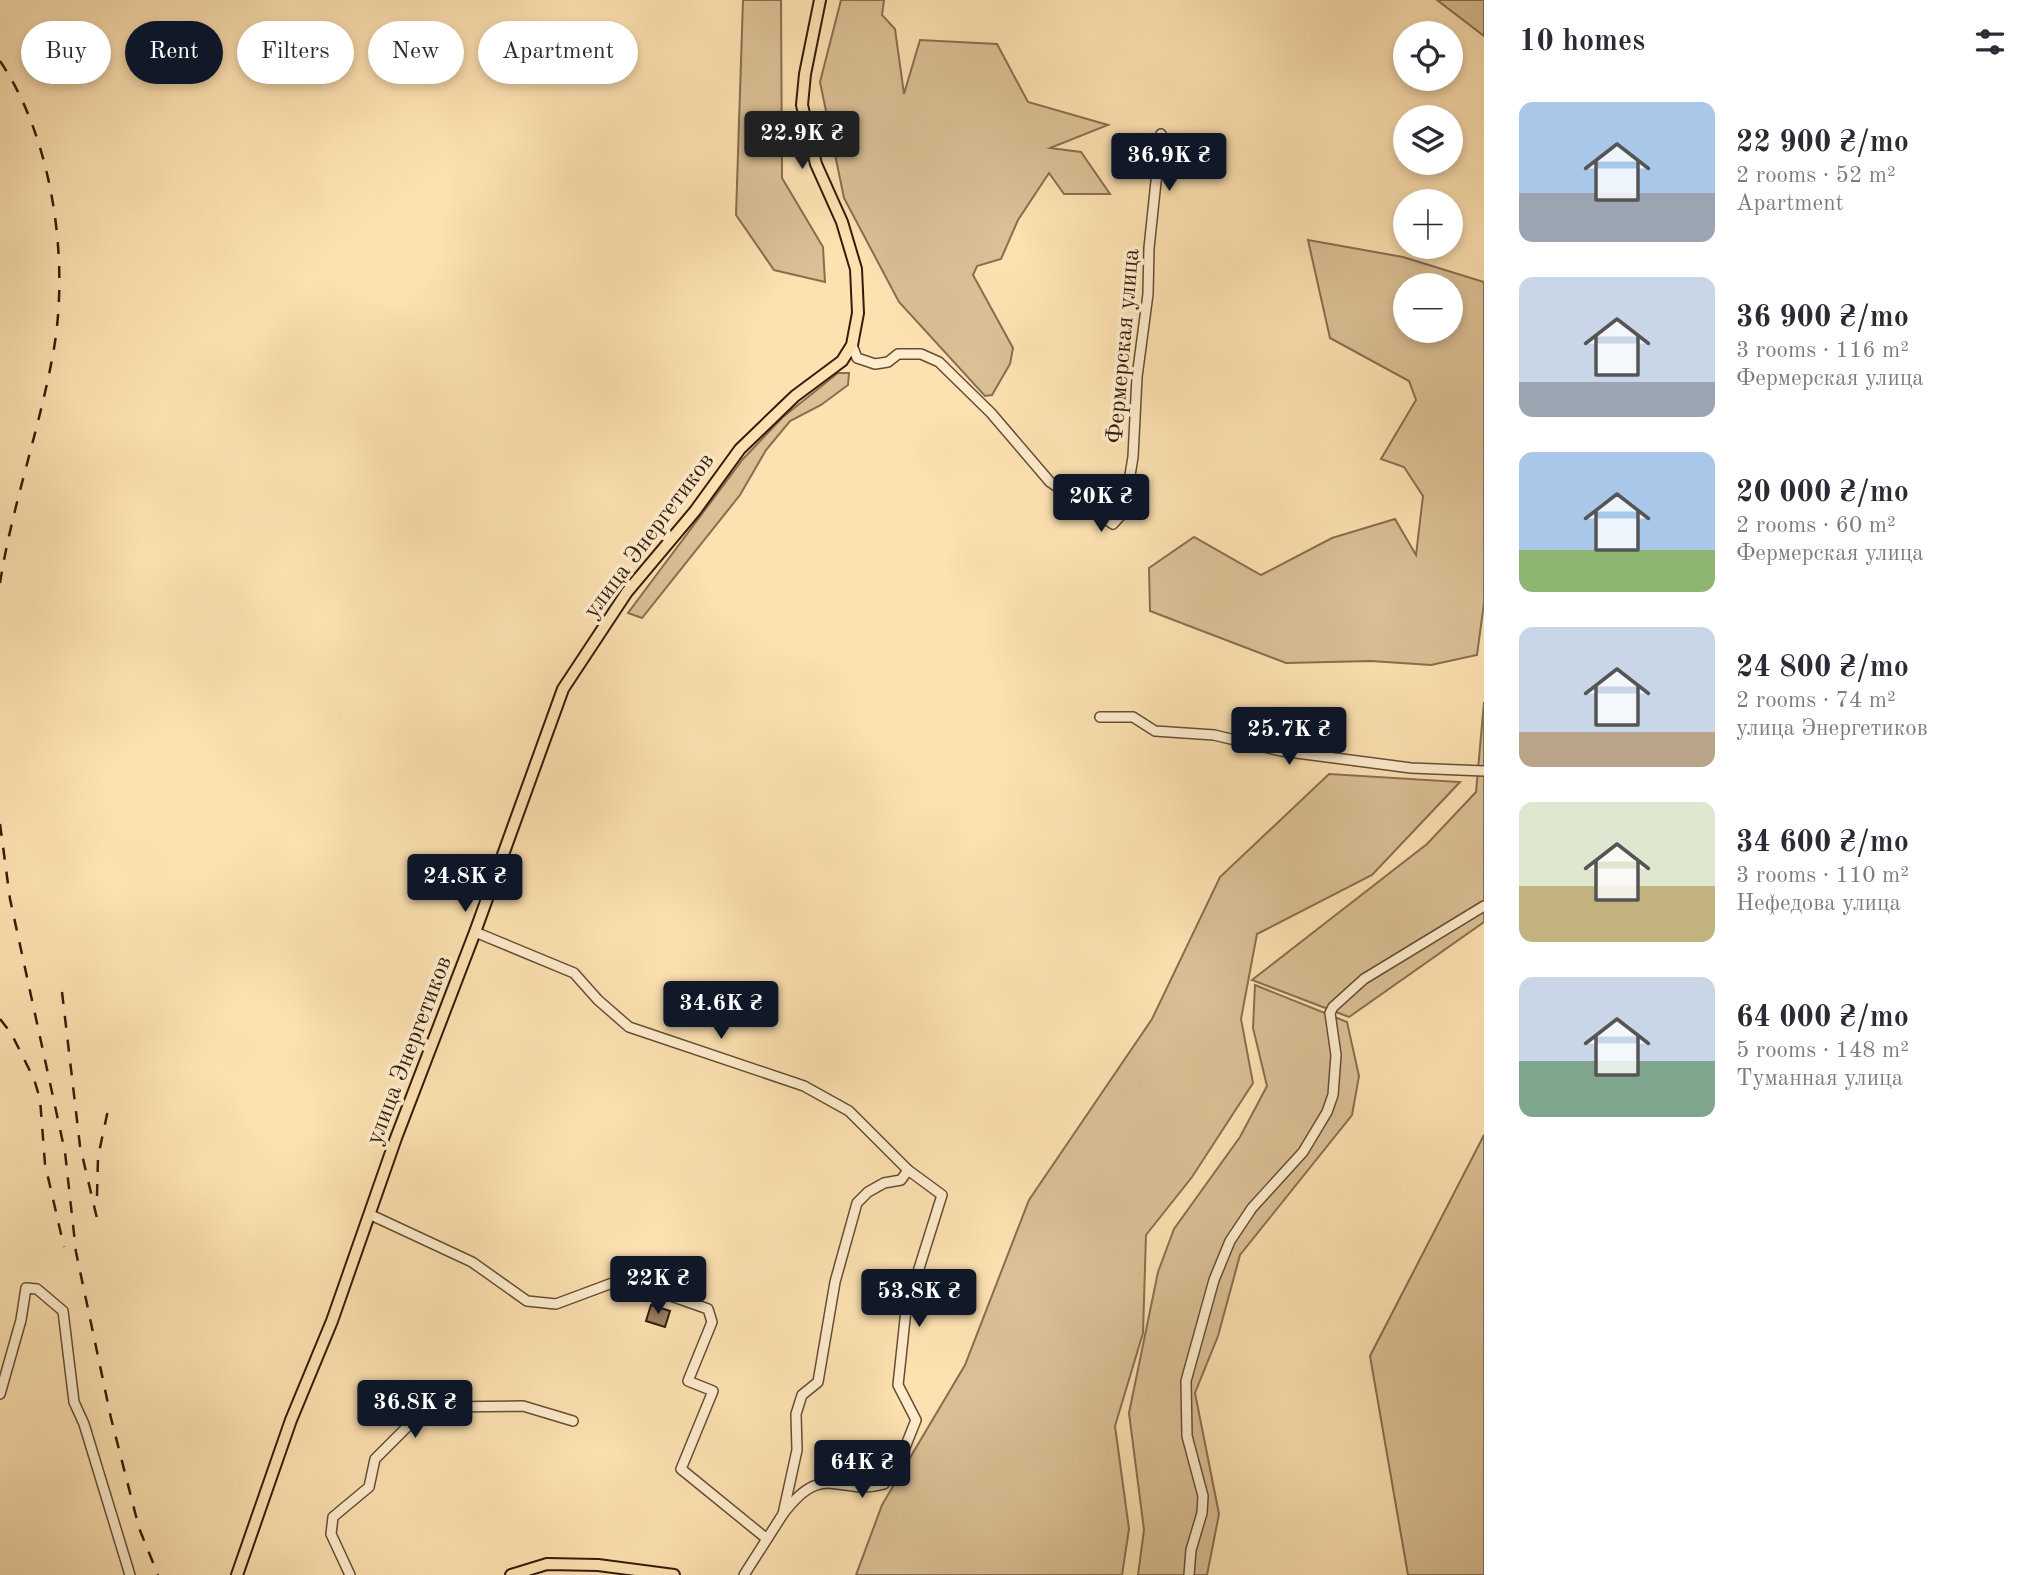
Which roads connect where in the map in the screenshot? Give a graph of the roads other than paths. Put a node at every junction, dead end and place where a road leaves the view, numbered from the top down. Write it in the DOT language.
graph roads {
  1 [pos="820,0"];
  2 [pos="1161,134"];
  3 [pos="852,345"];
  4 [pos="1100,717"];
  5 [pos="1484,771"];
  6 [pos="1484,906"];
  7 [pos="475,932"];
  8 [pos="908,1170"];
  9 [pos="371,1215"];
  10 [pos="0,1394"];
  11 [pos="573,1421"];
  12 [pos="783,1514"];
  13 [pos="767,1539"];
  14 [pos="130,1575"];
  15 [pos="237,1575"];
  16 [pos="350,1575"];
  17 [pos="511,1575"];
  18 [pos="674,1575"];
  19 [pos="744,1575"];
  20 [pos="1189,1575"];
  1 -- 3 [label="main road"];
  2 -- 3 [label="street, Фермерская улица"];
  3 -- 7 [label="main road, улица Энергетиков"];
  4 -- 5 [label="street"];
  6 -- 20 [label="street"];
  7 -- 8 [label="street"];
  7 -- 9 [label="main road, улица Энергетиков"];
  8 -- 12 [label="street"];
  8 -- 12 [label="street"];
  9 -- 13 [label="street"];
  9 -- 15 [label="main road, улица Энергетиков"];
  10 -- 14 [label="street"];
  11 -- 16 [label="street"];
  12 -- 13 [label="street"];
  13 -- 19 [label="street"];
  17 -- 18 [label="main road"];
}
